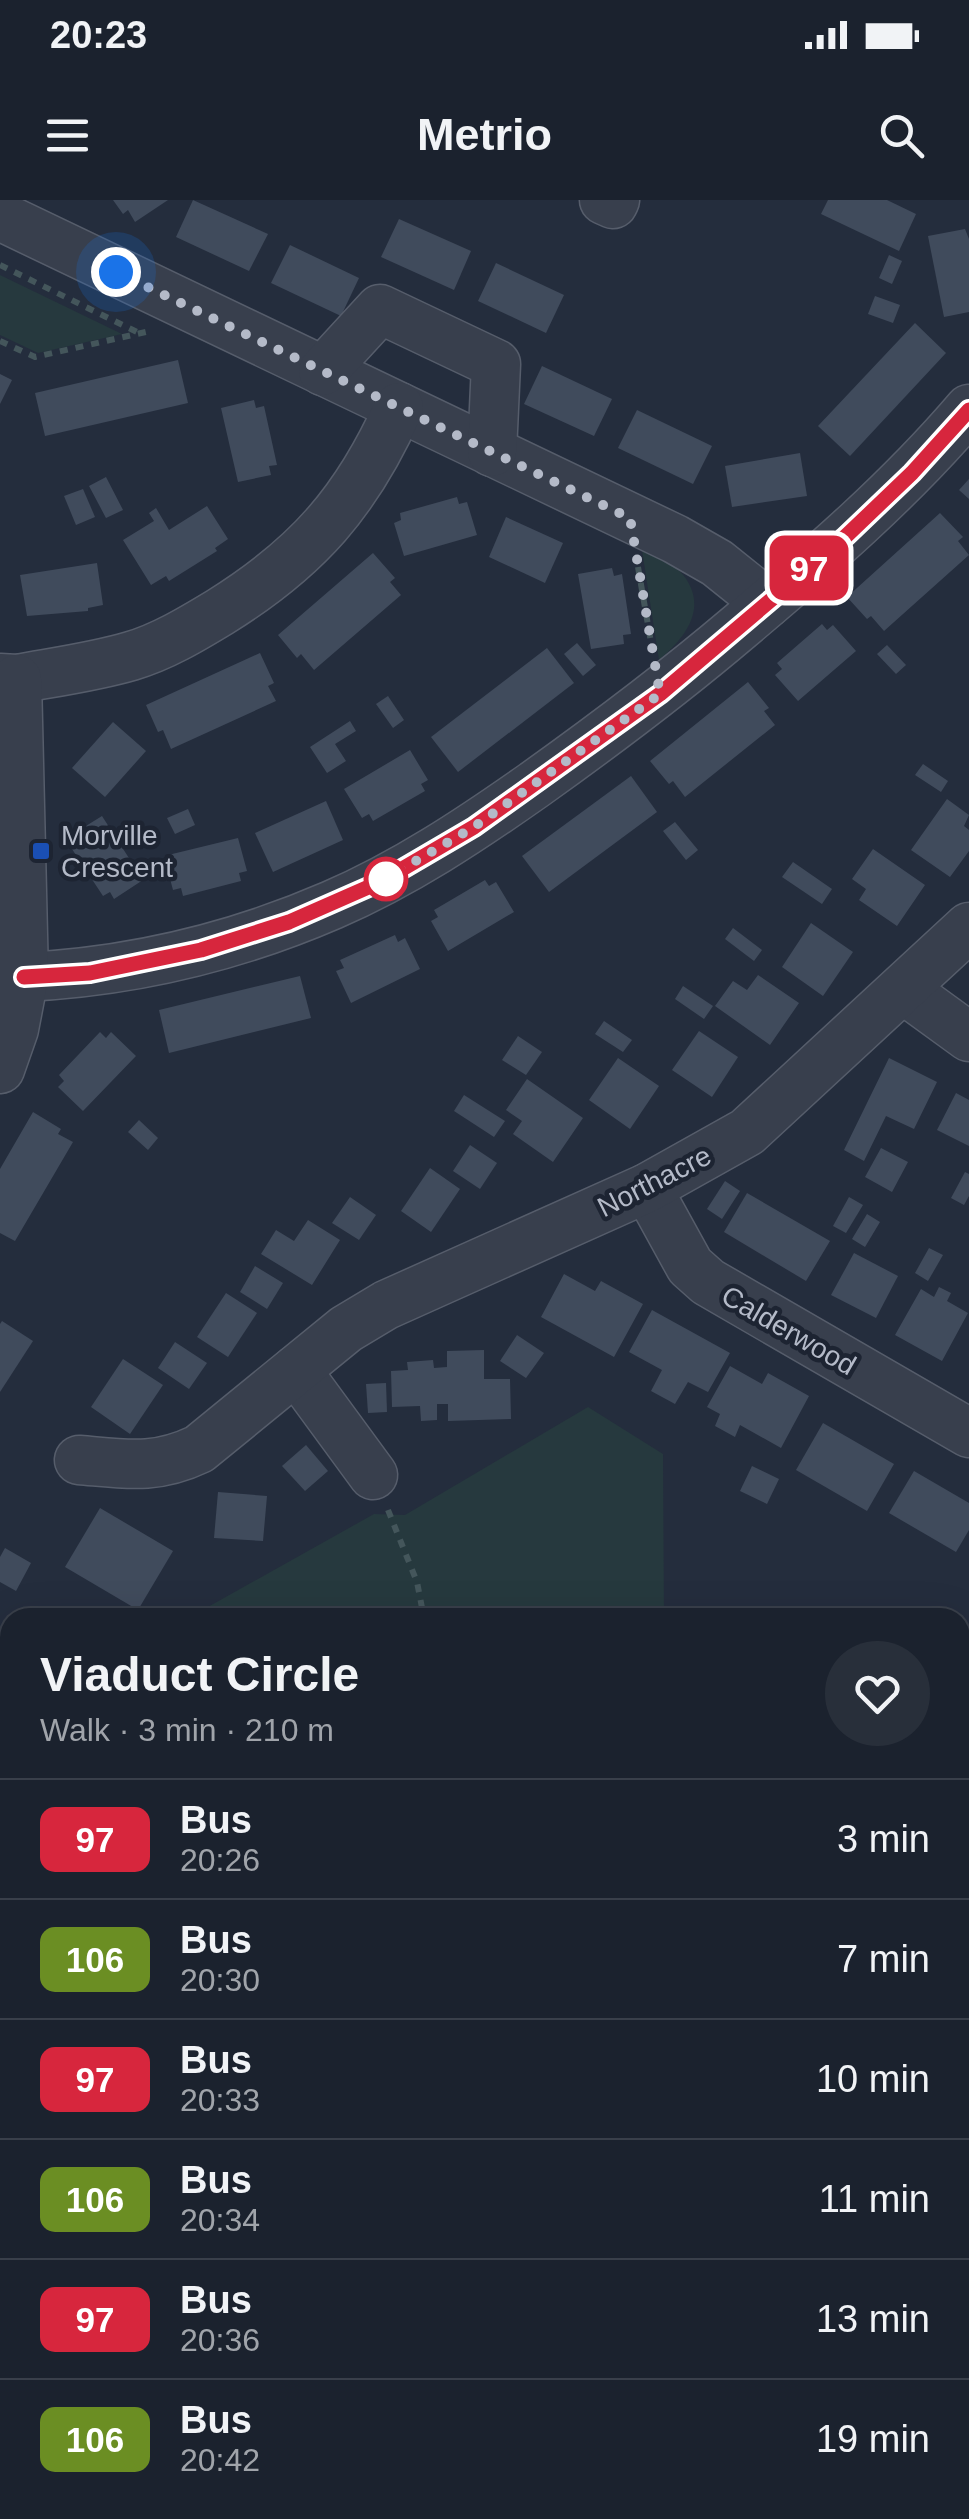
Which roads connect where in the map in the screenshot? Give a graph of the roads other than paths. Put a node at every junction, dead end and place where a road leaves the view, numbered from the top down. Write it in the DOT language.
graph roads {
  1 [pos="604,200"];
  2 [pos="615,200"];
  3 [pos="7,226"];
  4 [pos="323,371"];
  5 [pos="400,407"];
  6 [pos="969,410"];
  7 [pos="492,452"];
  8 [pos="767,603"];
  9 [pos="8,678"];
  10 [pos="969,926"];
  11 [pos="24,977"];
  12 [pos="904,989"];
  13 [pos="969,1037"];
  14 [pos="0,1069"];
  15 [pos="647,1188"];
  16 [pos="296,1370"];
  17 [pos="969,1432"];
  18 [pos="78,1460"];
  19 [pos="373,1475"];
  1 -- 2 [label="street"];
  3 -- 4 [label="street"];
  4 -- 5 [label="street"];
  4 -- 7 [label="street"];
  5 -- 7 [label="street"];
  5 -- 9 [label="street"];
  6 -- 8 [label="street"];
  7 -- 8 [label="street"];
  8 -- 11 [label="street"];
  9 -- 11 [label="street"];
  10 -- 12 [label="street, Northacre"];
  11 -- 14 [label="street"];
  12 -- 13 [label="street"];
  12 -- 15 [label="street, Northacre"];
  15 -- 16 [label="street, Northacre"];
  15 -- 17 [label="street, Calderwood"];
  16 -- 18 [label="street, Northacre"];
  16 -- 19 [label="street"];
}
